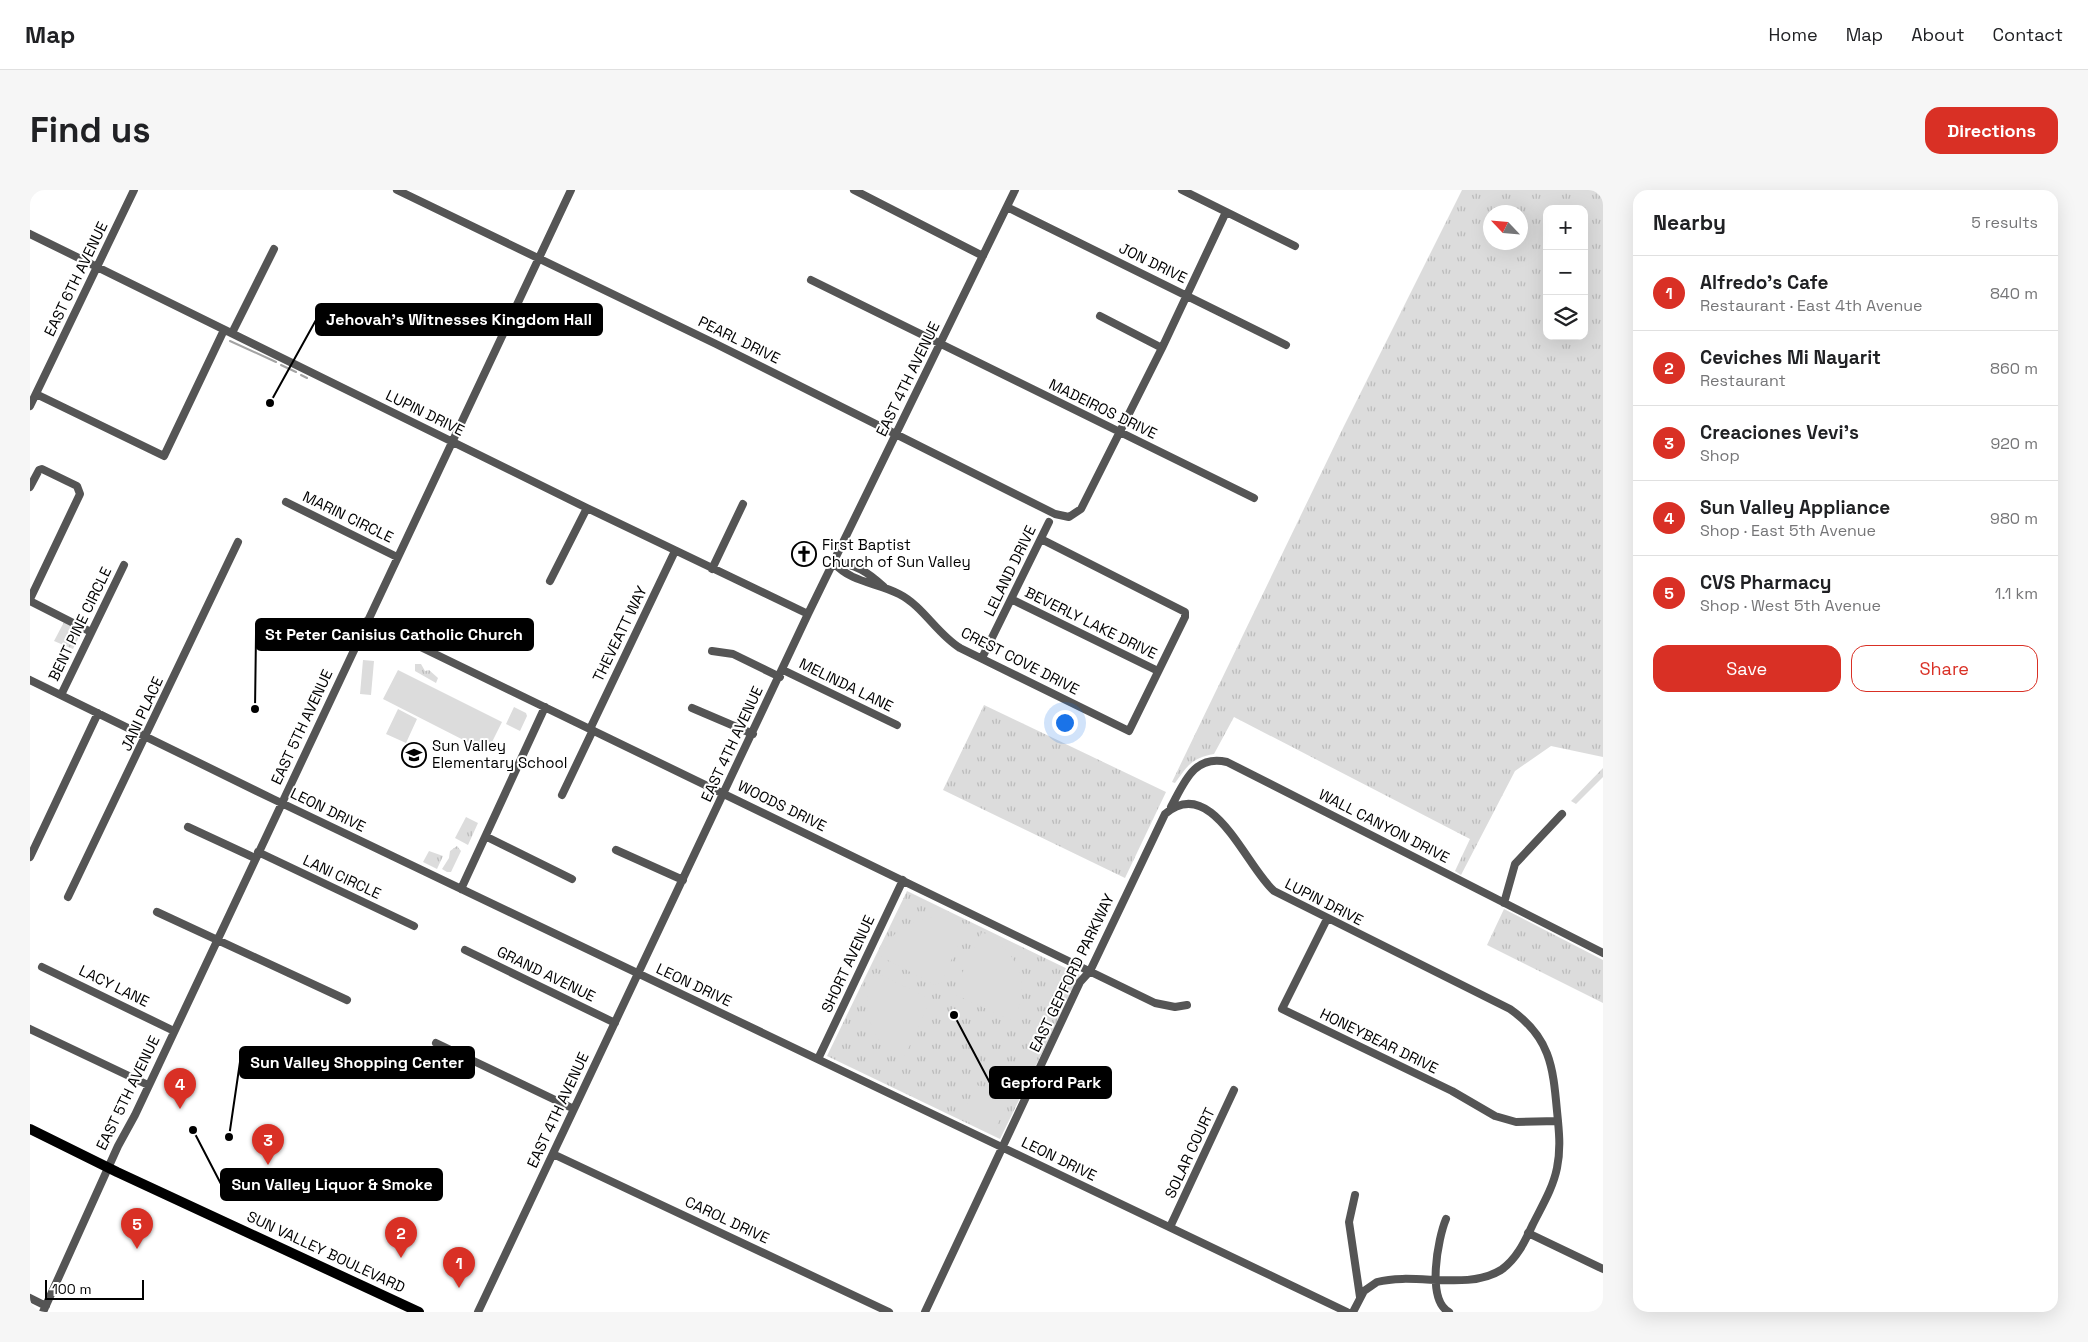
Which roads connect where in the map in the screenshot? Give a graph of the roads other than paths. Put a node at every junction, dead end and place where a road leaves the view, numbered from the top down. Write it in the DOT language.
graph roads {
  1 [pos="134,190"];
  2 [pos="397,190"];
  3 [pos="571,190"];
  4 [pos="854,190"];
  5 [pos="1015,190"];
  6 [pos="1182,190"];
  7 [pos="1007,206"];
  8 [pos="1226,212"];
  9 [pos="30,234"];
  10 [pos="1295,246"];
  11 [pos="274,249"];
  12 [pos="982,256"];
  13 [pos="538,259"];
  14 [pos="97,267"];
  15 [pos="811,280"];
  16 [pos="1186,295"];
  17 [pos="1100,316"];
  18 [pos="224,330"];
  19 [pos="232,333"];
  20 [pos="940,344"];
  21 [pos="1286,345"];
  22 [pos="1162,348"];
  23 [pos="36,394"];
  24 [pos="30,406"];
  25 [pos="1120,432"];
  26 [pos="896,436"];
  27 [pos="452,441"];
  28 [pos="30,487"];
  29 [pos="1254,498"];
  30 [pos="286,502"];
  31 [pos="743,504"];
  32 [pos="587,508"];
  33 [pos="1049,522"];
  34 [pos="1041,539"];
  35 [pos="238,542"];
  36 [pos="675,551"];
  37 [pos="397,557"];
  38 [pos="834,562"];
  39 [pos="124,565"];
  40 [pos="712,569"];
  41 [pos="550,581"];
  42 [pos="1011,599"];
  43 [pos="30,600"];
  44 [pos="808,614"];
  45 [pos="367,621"];
  46 [pos="91,632"];
  47 [pos="712,651"];
  48 [pos="982,658"];
  49 [pos="1158,671"];
  50 [pos="781,674"];
  51 [pos="30,680"];
  52 [pos="61,696"];
  53 [pos="545,707"];
  54 [pos="692,708"];
  55 [pos="98,713"];
  56 [pos="897,725"];
  57 [pos="591,730"];
  58 [pos="752,734"];
  59 [pos="146,737"];
  60 [pos="724,794"];
  61 [pos="562,795"];
  62 [pos="281,803"];
  63 [pos="1169,810"];
  64 [pos="1562,814"];
  65 [pos="188,827"];
  66 [pos="487,837"];
  67 [pos="616,850"];
  68 [pos="257,855"];
  69 [pos="30,857"];
  70 [pos="572,879"];
  71 [pos="683,880"];
  72 [pos="903,880"];
  73 [pos="461,889"];
  74 [pos="68,897"];
  75 [pos="1504,903"];
  76 [pos="157,912"];
  77 [pos="1327,919"];
  78 [pos="414,926"];
  79 [pos="216,940"];
  80 [pos="465,950"];
  81 [pos="1603,953"];
  82 [pos="42,967"];
  83 [pos="1090,971"];
  84 [pos="638,974"];
  85 [pos="347,1000"];
  86 [pos="1187,1005"];
  87 [pos="615,1023"];
  88 [pos="30,1029"];
  89 [pos="174,1031"];
  90 [pos="436,1043"];
  91 [pos="818,1059"];
  92 [pos="148,1085"];
  93 [pos="1234,1090"];
  94 [pos="574,1109"];
  95 [pos="1558,1121"];
  96 [pos="30,1129"];
  97 [pos="1003,1147"];
  98 [pos="553,1154"];
  99 [pos="108,1168"];
  100 [pos="1355,1195"];
  101 [pos="1446,1218"];
  102 [pos="1170,1227"];
  103 [pos="1528,1233"];
  104 [pos="1603,1269"];
  105 [pos="1437,1279"];
  106 [pos="1360,1297"];
  107 [pos="30,1298"];
  108 [pos="44,1309"];
  109 [pos="420,1312"];
  110 [pos="478,1312"];
  111 [pos="889,1312"];
  112 [pos="925,1312"];
  113 [pos="1347,1312"];
  114 [pos="1352,1312"];
  115 [pos="1449,1312"];
  1 -- 14 [label="street, EAST 6TH AVENUE"];
  2 -- 13 [label="street, PEARL DRIVE"];
  3 -- 13 [label="street, EAST 5TH AVENUE"];
  4 -- 12 [label="street"];
  5 -- 7 [label="street, EAST 4TH AVENUE"];
  6 -- 8 [label="street"];
  7 -- 12 [label="street, EAST 4TH AVENUE"];
  7 -- 16 [label="street, JON DRIVE"];
  8 -- 10 [label="street"];
  8 -- 16 [label="street"];
  9 -- 14 [label="street, LUPIN DRIVE"];
  11 -- 19 [label="street"];
  12 -- 20 [label="street, EAST 4TH AVENUE"];
  13 -- 26 [label="street, PEARL DRIVE"];
  13 -- 27 [label="street, EAST 5TH AVENUE"];
  14 -- 18 [label="street, LUPIN DRIVE"];
  14 -- 23 [label="street, EAST 6TH AVENUE"];
  15 -- 20 [label="street, MADEIROS DRIVE"];
  16 -- 21 [label="street, JON DRIVE"];
  16 -- 22 [label="street"];
  17 -- 22 [label="street"];
  18 -- 19 [label="street, LUPIN DRIVE"];
  18 -- 23 [label="street"];
  19 -- 27 [label="street, LUPIN DRIVE"];
  20 -- 25 [label="street, MADEIROS DRIVE"];
  20 -- 26 [label="street, EAST 4TH AVENUE"];
  22 -- 25 [label="street"];
  23 -- 24 [label="street, EAST 6TH AVENUE"];
  25 -- 26 [label="street, PEARL DRIVE"];
  25 -- 29 [label="street, MADEIROS DRIVE"];
  26 -- 38 [label="street, EAST 4TH AVENUE"];
  27 -- 32 [label="street, LUPIN DRIVE"];
  27 -- 37 [label="street, EAST 5TH AVENUE"];
  28 -- 43 [label="street"];
  30 -- 37 [label="street, MARIN CIRCLE"];
  31 -- 40 [label="street"];
  32 -- 36 [label="street, LUPIN DRIVE"];
  32 -- 41 [label="street"];
  33 -- 34 [label="street, LELAND DRIVE"];
  34 -- 42 [label="street, LELAND DRIVE"];
  34 -- 49 [label="street"];
  35 -- 59 [label="street, JANI PLACE"];
  36 -- 40 [label="street, LUPIN DRIVE"];
  36 -- 57 [label="street, THEVEATT WAY"];
  37 -- 45 [label="street, EAST 5TH AVENUE"];
  38 -- 44 [label="street, EAST 4TH AVENUE"];
  38 -- 48 [label="street, CREST COVE DRIVE"];
  39 -- 46 [label="street, BENT PINE CIRCLE"];
  40 -- 44 [label="street, LUPIN DRIVE"];
  42 -- 48 [label="street, LELAND DRIVE"];
  42 -- 49 [label="street, BEVERLY LAKE DRIVE"];
  43 -- 46 [label="street"];
  44 -- 50 [label="street, EAST 4TH AVENUE"];
  45 -- 53 [label="street, WOODS DRIVE"];
  45 -- 62 [label="street, EAST 5TH AVENUE"];
  46 -- 52 [label="street, BENT PINE CIRCLE"];
  47 -- 50 [label="street, MELINDA LANE"];
  48 -- 49 [label="street, CREST COVE DRIVE"];
  50 -- 56 [label="street, MELINDA LANE"];
  50 -- 58 [label="street, EAST 4TH AVENUE"];
  51 -- 52 [label="street, LEON DRIVE"];
  52 -- 55 [label="street, LEON DRIVE"];
  53 -- 57 [label="street, WOODS DRIVE"];
  53 -- 66 [label="street"];
  54 -- 58 [label="street"];
  55 -- 59 [label="street, LEON DRIVE"];
  55 -- 69 [label="street"];
  57 -- 60 [label="street, WOODS DRIVE"];
  57 -- 61 [label="street, THEVEATT WAY"];
  58 -- 60 [label="street, EAST 4TH AVENUE"];
  59 -- 62 [label="street, LEON DRIVE"];
  59 -- 74 [label="street, JANI PLACE"];
  60 -- 71 [label="street, EAST 4TH AVENUE"];
  60 -- 72 [label="street, WOODS DRIVE"];
  62 -- 68 [label="street, EAST 5TH AVENUE"];
  62 -- 73 [label="street, LEON DRIVE"];
  63 -- 75 [label="street, WALL CANYON DRIVE"];
  63 -- 77 [label="street, LUPIN DRIVE"];
  63 -- 83 [label="street, EAST GEPFORD PARKWAY"];
  64 -- 75 [label="street"];
  65 -- 68 [label="street, LANI CIRCLE"];
  66 -- 70 [label="street"];
  66 -- 73 [label="street"];
  67 -- 71 [label="street"];
  68 -- 78 [label="street, LANI CIRCLE"];
  68 -- 79 [label="street, EAST 5TH AVENUE"];
  71 -- 84 [label="street, EAST 4TH AVENUE"];
  72 -- 83 [label="street, WOODS DRIVE"];
  72 -- 91 [label="street, SHORT AVENUE"];
  73 -- 84 [label="street, LEON DRIVE"];
  75 -- 81 [label="street, WALL CANYON DRIVE"];
  76 -- 79 [label="street"];
  77 -- 95 [label="street, LUPIN DRIVE"];
  77 -- 95 [label="street, HONEYBEAR DRIVE"];
  79 -- 85 [label="street"];
  79 -- 89 [label="street, EAST 5TH AVENUE"];
  80 -- 87 [label="street, GRAND AVENUE"];
  82 -- 89 [label="street, LACY LANE"];
  83 -- 86 [label="street, WOODS DRIVE"];
  83 -- 97 [label="street, EAST GEPFORD PARKWAY"];
  84 -- 87 [label="street, EAST 4TH AVENUE"];
  84 -- 91 [label="street, LEON DRIVE"];
  87 -- 94 [label="street, EAST 4TH AVENUE"];
  88 -- 92 [label="street"];
  89 -- 92 [label="street, EAST 5TH AVENUE"];
  90 -- 94 [label="street"];
  91 -- 97 [label="street, LEON DRIVE"];
  92 -- 99 [label="street, EAST 5TH AVENUE"];
  93 -- 102 [label="street, SOLAR COURT"];
  94 -- 98 [label="street, EAST 4TH AVENUE"];
  95 -- 103 [label="street, LUPIN DRIVE"];
  96 -- 99 [label="main road, SUN VALLEY BOULEVARD"];
  97 -- 102 [label="street, LEON DRIVE"];
  97 -- 112 [label="street, EAST GEPFORD PARKWAY"];
  98 -- 110 [label="street, EAST 4TH AVENUE"];
  98 -- 111 [label="street, CAROL DRIVE"];
  99 -- 108 [label="street, EAST 5TH AVENUE"];
  99 -- 109 [label="main road, SUN VALLEY BOULEVARD"];
  100 -- 106 [label="street"];
  101 -- 105 [label="street"];
  102 -- 113 [label="street, LEON DRIVE"];
  103 -- 104 [label="street"];
  103 -- 105 [label="street, LUPIN DRIVE"];
  105 -- 106 [label="street, LUPIN DRIVE"];
  105 -- 115 [label="street"];
  106 -- 114 [label="street"];
  107 -- 108 [label="street"];
}
